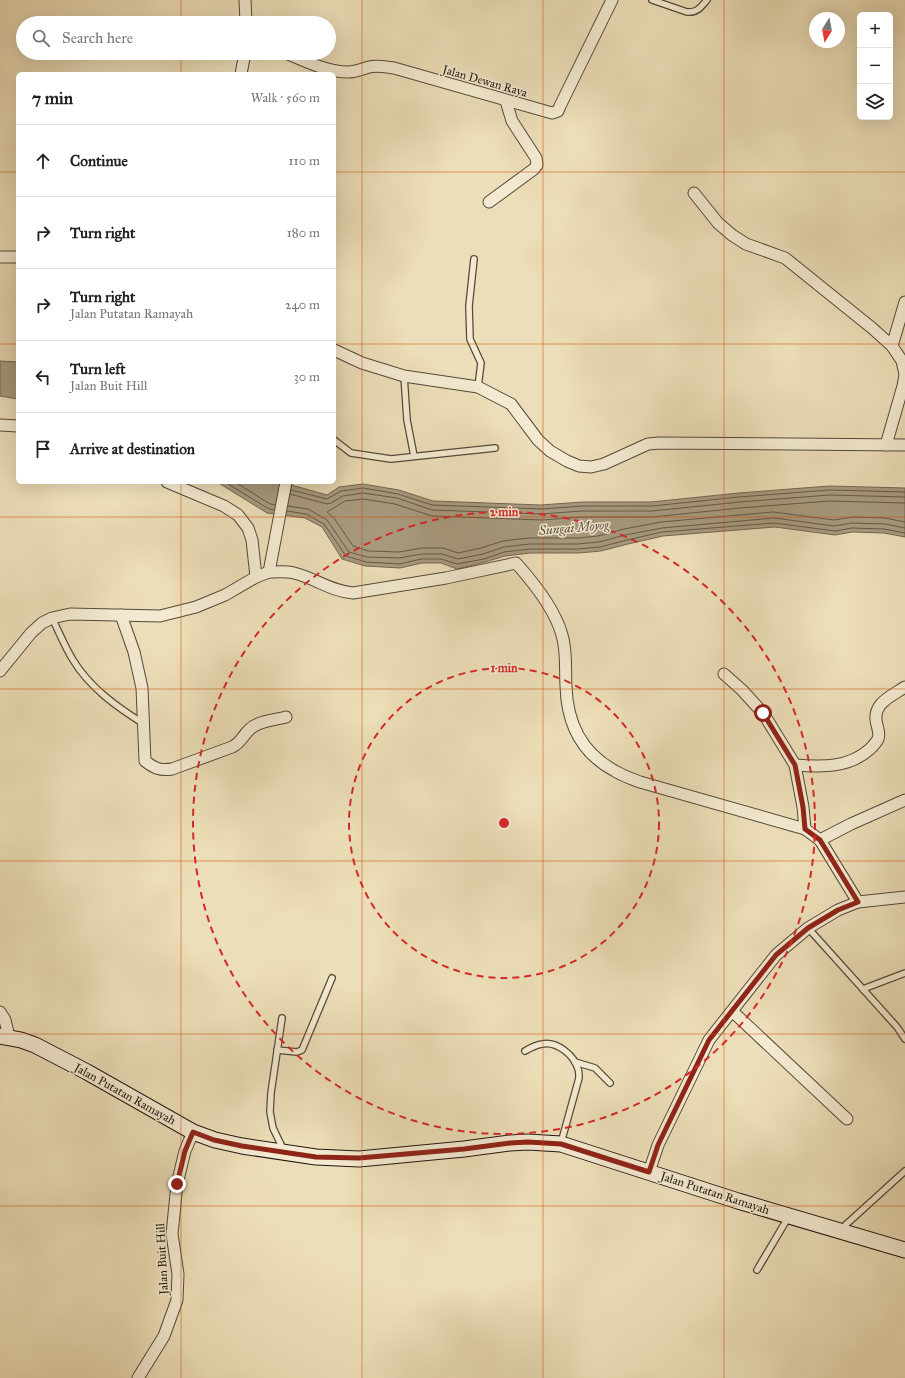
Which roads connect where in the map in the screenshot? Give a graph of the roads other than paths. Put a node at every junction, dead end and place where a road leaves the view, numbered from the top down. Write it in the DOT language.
graph roads {
  1 [pos="245,0"];
  2 [pos="612,0"];
  3 [pos="652,0"];
  4 [pos="707,0"];
  5 [pos="246,16"];
  6 [pos="243,60"];
  7 [pos="304,60"];
  8 [pos="242,72"];
  9 [pos="506,101"];
  10 [pos="694,193"];
  11 [pos="489,202"];
  12 [pos="0,257"];
  13 [pos="16,257"];
  14 [pos="474,259"];
  15 [pos="905,302"];
  16 [pos="892,346"];
  17 [pos="336,351"];
  18 [pos="905,375"];
  19 [pos="404,376"];
  20 [pos="478,387"];
  21 [pos="0,425"];
  22 [pos="16,426"];
  23 [pos="336,442"];
  24 [pos="886,445"];
  25 [pos="905,445"];
  26 [pos="495,448"];
  27 [pos="414,456"];
  28 [pos="171,484"];
  29 [pos="286,484"];
  30 [pos="269,572"];
  31 [pos="256,576"];
  32 [pos="121,615"];
  33 [pos="52,618"];
  34 [pos="0,671"];
  35 [pos="724,674"];
  36 [pos="905,687"];
  37 [pos="286,717"];
  38 [pos="144,725"];
  39 [pos="795,765"];
  40 [pos="905,800"];
  41 [pos="805,829"];
  42 [pos="820,840"];
  43 [pos="905,897"];
  44 [pos="858,902"];
  45 [pos="808,928"];
  46 [pos="905,973"];
  47 [pos="332,978"];
  48 [pos="863,989"];
  49 [pos="732,1011"];
  50 [pos="0,1012"];
  51 [pos="282,1018"];
  52 [pos="4,1037"];
  53 [pos="905,1039"];
  54 [pos="277,1050"];
  55 [pos="525,1051"];
  56 [pos="575,1062"];
  57 [pos="610,1083"];
  58 [pos="847,1119"];
  59 [pos="193,1132"];
  60 [pos="561,1144"];
  61 [pos="285,1153"];
  62 [pos="905,1171"];
  63 [pos="649,1172"];
  64 [pos="789,1216"];
  65 [pos="838,1231"];
  66 [pos="905,1250"];
  67 [pos="757,1270"];
  68 [pos="138,1378"];
  1 -- 5 [label="street"];
  2 -- 9 [label="street, Jalan Dewan Raya"];
  3 -- 4 [label="lane"];
  6 -- 8 [label="street"];
  7 -- 9 [label="street, Jalan Dewan Raya"];
  9 -- 11 [label="street"];
  10 -- 16 [label="street"];
  12 -- 13 [label="street"];
  14 -- 20 [label="lane"];
  15 -- 16 [label="street"];
  16 -- 18 [label="street"];
  17 -- 19 [label="street"];
  18 -- 24 [label="street"];
  19 -- 20 [label="street"];
  19 -- 27 [label="lane"];
  20 -- 24 [label="street"];
  21 -- 22 [label="street"];
  23 -- 27 [label="lane"];
  24 -- 25 [label="street"];
  26 -- 27 [label="lane"];
  28 -- 31 [label="street"];
  29 -- 30 [label="street"];
  30 -- 31 [label="street"];
  30 -- 41 [label="street"];
  31 -- 32 [label="street"];
  32 -- 33 [label="street"];
  32 -- 38 [label="street"];
  33 -- 34 [label="street"];
  33 -- 38 [label="lane"];
  35 -- 39 [label="street"];
  36 -- 39 [label="street"];
  37 -- 38 [label="street"];
  39 -- 41 [label="street"];
  40 -- 42 [label="street"];
  41 -- 42 [label="street"];
  42 -- 44 [label="street"];
  43 -- 44 [label="street"];
  44 -- 45 [label="street"];
  45 -- 48 [label="lane"];
  45 -- 49 [label="street"];
  46 -- 48 [label="lane"];
  47 -- 54 [label="lane"];
  48 -- 53 [label="lane"];
  49 -- 58 [label="street"];
  49 -- 63 [label="street"];
  50 -- 52 [label="street"];
  51 -- 54 [label="lane"];
  52 -- 59 [label="main road, Jalan Putatan Ramayah"];
  54 -- 61 [label="lane"];
  55 -- 56 [label="lane"];
  56 -- 57 [label="lane"];
  56 -- 60 [label="lane"];
  59 -- 61 [label="main road, Jalan Putatan Ramayah"];
  59 -- 68 [label="street, Jalan Buit Hill"];
  60 -- 61 [label="main road, Jalan Putatan Ramayah"];
  60 -- 63 [label="main road, Jalan Putatan Ramayah"];
  62 -- 65 [label="lane"];
  63 -- 64 [label="main road, Jalan Putatan Ramayah"];
  64 -- 65 [label="main road, Jalan Putatan Ramayah"];
  64 -- 67 [label="lane"];
  65 -- 66 [label="main road, Jalan Putatan Ramayah"];
}
